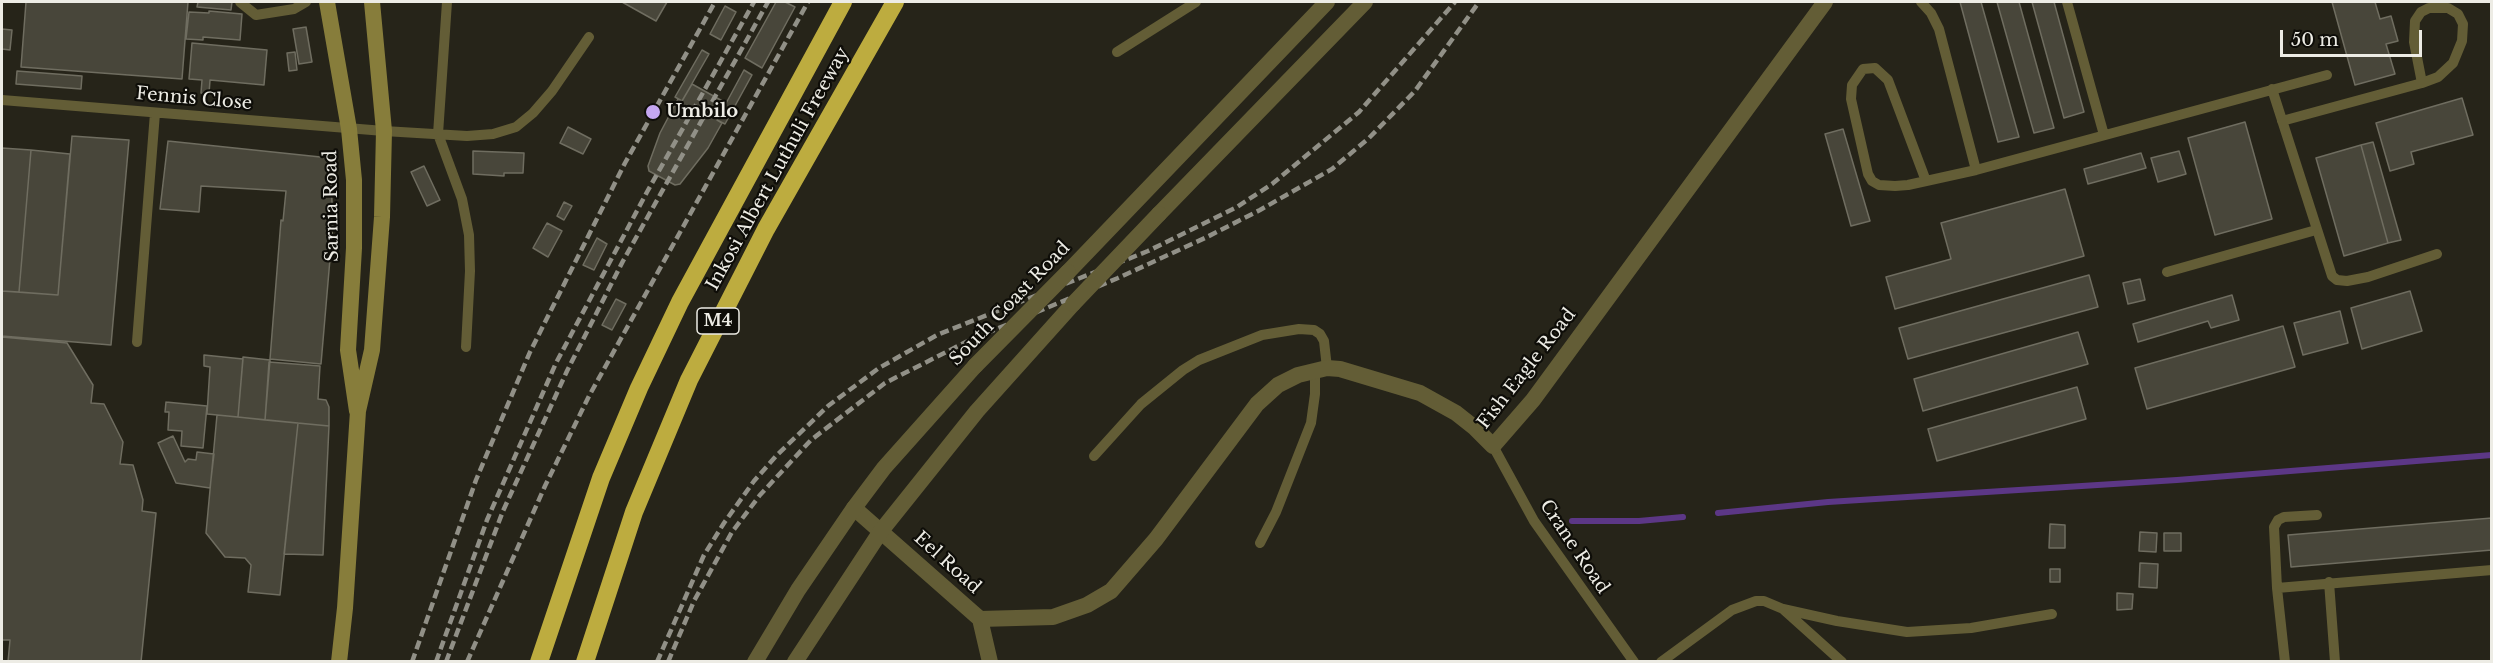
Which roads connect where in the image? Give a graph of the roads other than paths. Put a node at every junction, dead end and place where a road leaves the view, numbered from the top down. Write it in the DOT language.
graph roads {
  1 [pos="240,2"];
  2 [pos="306,2"];
  3 [pos="327,2"];
  4 [pos="372,2"];
  5 [pos="447,2"];
  6 [pos="843,2"];
  7 [pos="895,2"];
  8 [pos="1196,2"];
  9 [pos="1327,2"];
  10 [pos="1365,2"];
  11 [pos="1825,2"];
  12 [pos="1922,2"];
  13 [pos="2067,2"];
  14 [pos="588,37"];
  15 [pos="1117,52"];
  16 [pos="2327,75"];
  17 [pos="2422,83"];
  18 [pos="2272,89"];
  19 [pos="2,100"];
  20 [pos="155,113"];
  21 [pos="2282,121"];
  22 [pos="349,129"];
  23 [pos="384,131"];
  24 [pos="438,134"];
  25 [pos="2104,135"];
  26 [pos="1976,170"];
  27 [pos="1926,181"];
  28 [pos="2316,230"];
  29 [pos="2437,254"];
  30 [pos="2167,272"];
  31 [pos="136,342"];
  32 [pos="466,347"];
  33 [pos="1321,369"];
  34 [pos="357,411"];
  35 [pos="1493,446"];
  36 [pos="1094,456"];
  37 [pos="854,508"];
  38 [pos="2317,515"];
  39 [pos="881,531"];
  40 [pos="1260,543"];
  41 [pos="2492,570"];
  42 [pos="2329,582"];
  43 [pos="2277,588"];
  44 [pos="1782,609"];
  45 [pos="2052,614"];
  46 [pos="980,619"];
  47 [pos="339,662"];
  48 [pos="539,662"];
  49 [pos="585,662"];
  50 [pos="755,662"];
  51 [pos="795,662"];
  52 [pos="990,662"];
  53 [pos="1634,662"];
  54 [pos="1661,662"];
  55 [pos="1842,662"];
  56 [pos="2285,662"];
  57 [pos="2335,662"];
  1 -- 2 [label="lane"];
  3 -- 22 [label="main road, Sarnia Road"];
  4 -- 23 [label="main road, Sarnia Road"];
  5 -- 24 [label="lane"];
  6 -- 48 [label="highway, Inkosi Albert Luthuli Freeway / M4"];
  7 -- 49 [label="highway, Inkosi Albert Luthuli Freeway / M4"];
  8 -- 15 [label="lane"];
  9 -- 37 [label="street, South Coast Road, bridge"];
  10 -- 39 [label="street, bridge"];
  11 -- 35 [label="street, Fish Eagle Road"];
  12 -- 26 [label="lane"];
  13 -- 25 [label="lane"];
  14 -- 24 [label="lane, Fennis Close"];
  16 -- 18 [label="lane"];
  17 -- 17 [label="lane"];
  17 -- 21 [label="lane"];
  18 -- 21 [label="lane"];
  18 -- 25 [label="lane"];
  19 -- 20 [label="lane, Fennis Close"];
  20 -- 22 [label="lane, Fennis Close"];
  20 -- 31 [label="lane"];
  21 -- 28 [label="lane"];
  22 -- 23 [label="lane, Fennis Close"];
  22 -- 34 [label="main road, Sarnia Road"];
  23 -- 24 [label="lane, Fennis Close"];
  23 -- 34 [label="main road, Sarnia Road"];
  24 -- 32 [label="lane"];
  25 -- 26 [label="lane"];
  26 -- 27 [label="lane"];
  27 -- 27 [label="lane"];
  28 -- 29 [label="lane"];
  28 -- 30 [label="lane"];
  33 -- 35 [label="street, Fish Eagle Road"];
  33 -- 36 [label="lane"];
  33 -- 40 [label="lane"];
  33 -- 46 [label="street"];
  34 -- 47 [label="main road, Sarnia Road"];
  35 -- 53 [label="lane, Crane Road"];
  37 -- 39 [label="street, Eel Road"];
  37 -- 50 [label="street, South Coast Road"];
  38 -- 43 [label="lane"];
  39 -- 46 [label="street, Eel Road"];
  39 -- 51 [label="street"];
  41 -- 42 [label="lane"];
  42 -- 43 [label="lane"];
  42 -- 57 [label="lane"];
  43 -- 56 [label="lane"];
  44 -- 45 [label="lane"];
  44 -- 54 [label="lane"];
  44 -- 55 [label="lane"];
  46 -- 52 [label="street, Eel Road"];
}
